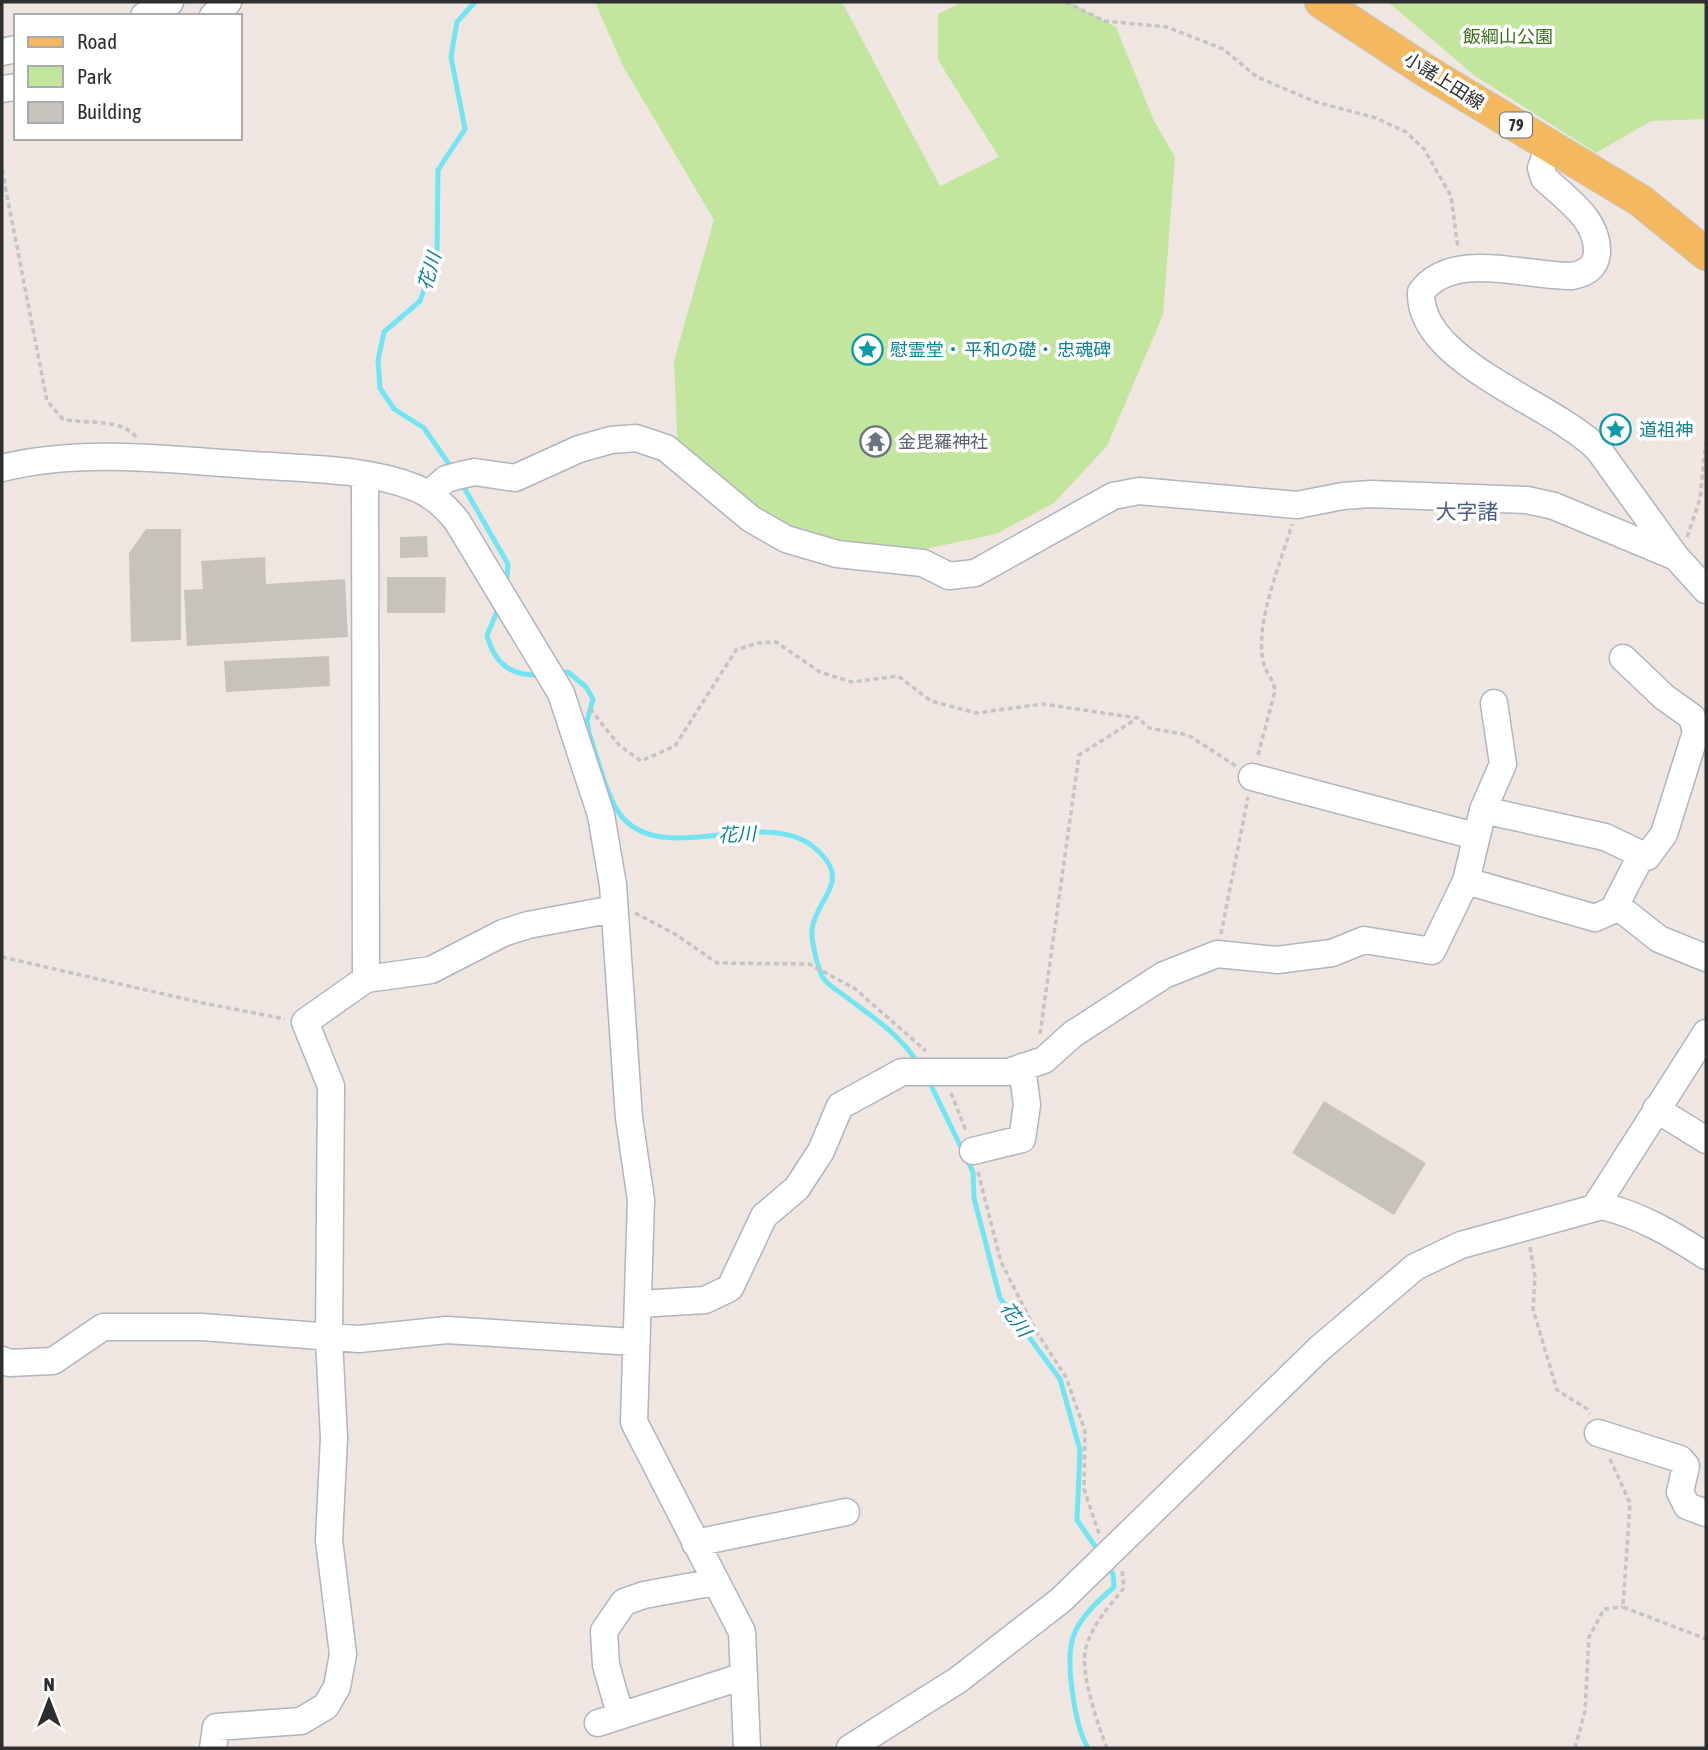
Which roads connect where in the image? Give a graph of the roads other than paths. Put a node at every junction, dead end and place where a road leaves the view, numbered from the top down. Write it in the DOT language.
graph roads {
  1 [pos="170,2"];
  2 [pos="228,2"];
  3 [pos="1321,2"];
  4 [pos="148,14"];
  5 [pos="215,14"];
  6 [pos="1549,145"];
  7 [pos="1706,254"];
  8 [pos="2,468"];
  9 [pos="365,475"];
  10 [pos="429,494"];
  11 [pos="1676,557"];
  12 [pos="1706,590"];
  13 [pos="1623,658"];
  14 [pos="1494,703"];
  15 [pos="1701,733"];
  16 [pos="1252,777"];
  17 [pos="1483,810"];
  18 [pos="1475,836"];
  19 [pos="1642,855"];
  20 [pos="1465,881"];
  21 [pos="1616,905"];
  22 [pos="614,909"];
  23 [pos="1706,958"];
  24 [pos="366,979"];
  25 [pos="1706,1033"];
  26 [pos="1029,1065"];
  27 [pos="1656,1108"];
  28 [pos="1706,1140"];
  29 [pos="973,1151"];
  30 [pos="1595,1207"];
  31 [pos="1706,1256"];
  32 [pos="639,1304"];
  33 [pos="329,1339"];
  34 [pos="634,1342"];
  35 [pos="2,1360"];
  36 [pos="1598,1433"];
  37 [pos="846,1512"];
  38 [pos="1706,1513"];
  39 [pos="695,1543"];
  40 [pos="715,1581"];
  41 [pos="744,1676"];
  42 [pos="213,1748"];
  43 [pos="747,1748"];
  44 [pos="850,1748"];
  1 -- 4 [label="street"];
  2 -- 5 [label="street"];
  3 -- 6 [label="main road, 小諸上田線 / 79"];
  6 -- 7 [label="main road, 小諸上田線 / 79"];
  6 -- 11 [label="street"];
  8 -- 9 [label="street"];
  9 -- 10 [label="street"];
  9 -- 24 [label="street"];
  10 -- 11 [label="street"];
  10 -- 22 [label="street"];
  11 -- 12 [label="street"];
  13 -- 15 [label="street"];
  14 -- 17 [label="street"];
  15 -- 19 [label="street"];
  16 -- 18 [label="street"];
  17 -- 18 [label="street"];
  17 -- 19 [label="street"];
  18 -- 20 [label="street"];
  19 -- 21 [label="street"];
  20 -- 21 [label="street"];
  20 -- 26 [label="street"];
  21 -- 23 [label="street"];
  22 -- 24 [label="street"];
  22 -- 32 [label="street"];
  24 -- 33 [label="street"];
  25 -- 27 [label="street"];
  26 -- 29 [label="street"];
  26 -- 32 [label="street"];
  27 -- 28 [label="street"];
  27 -- 30 [label="street"];
  30 -- 31 [label="street"];
  30 -- 44 [label="street"];
  32 -- 34 [label="street"];
  33 -- 34 [label="street"];
  33 -- 35 [label="street"];
  33 -- 42 [label="street"];
  34 -- 39 [label="street"];
  36 -- 38 [label="street"];
  37 -- 39 [label="street"];
  39 -- 40 [label="street"];
  40 -- 41 [label="street"];
  40 -- 41 [label="street"];
  41 -- 43 [label="street"];
}
